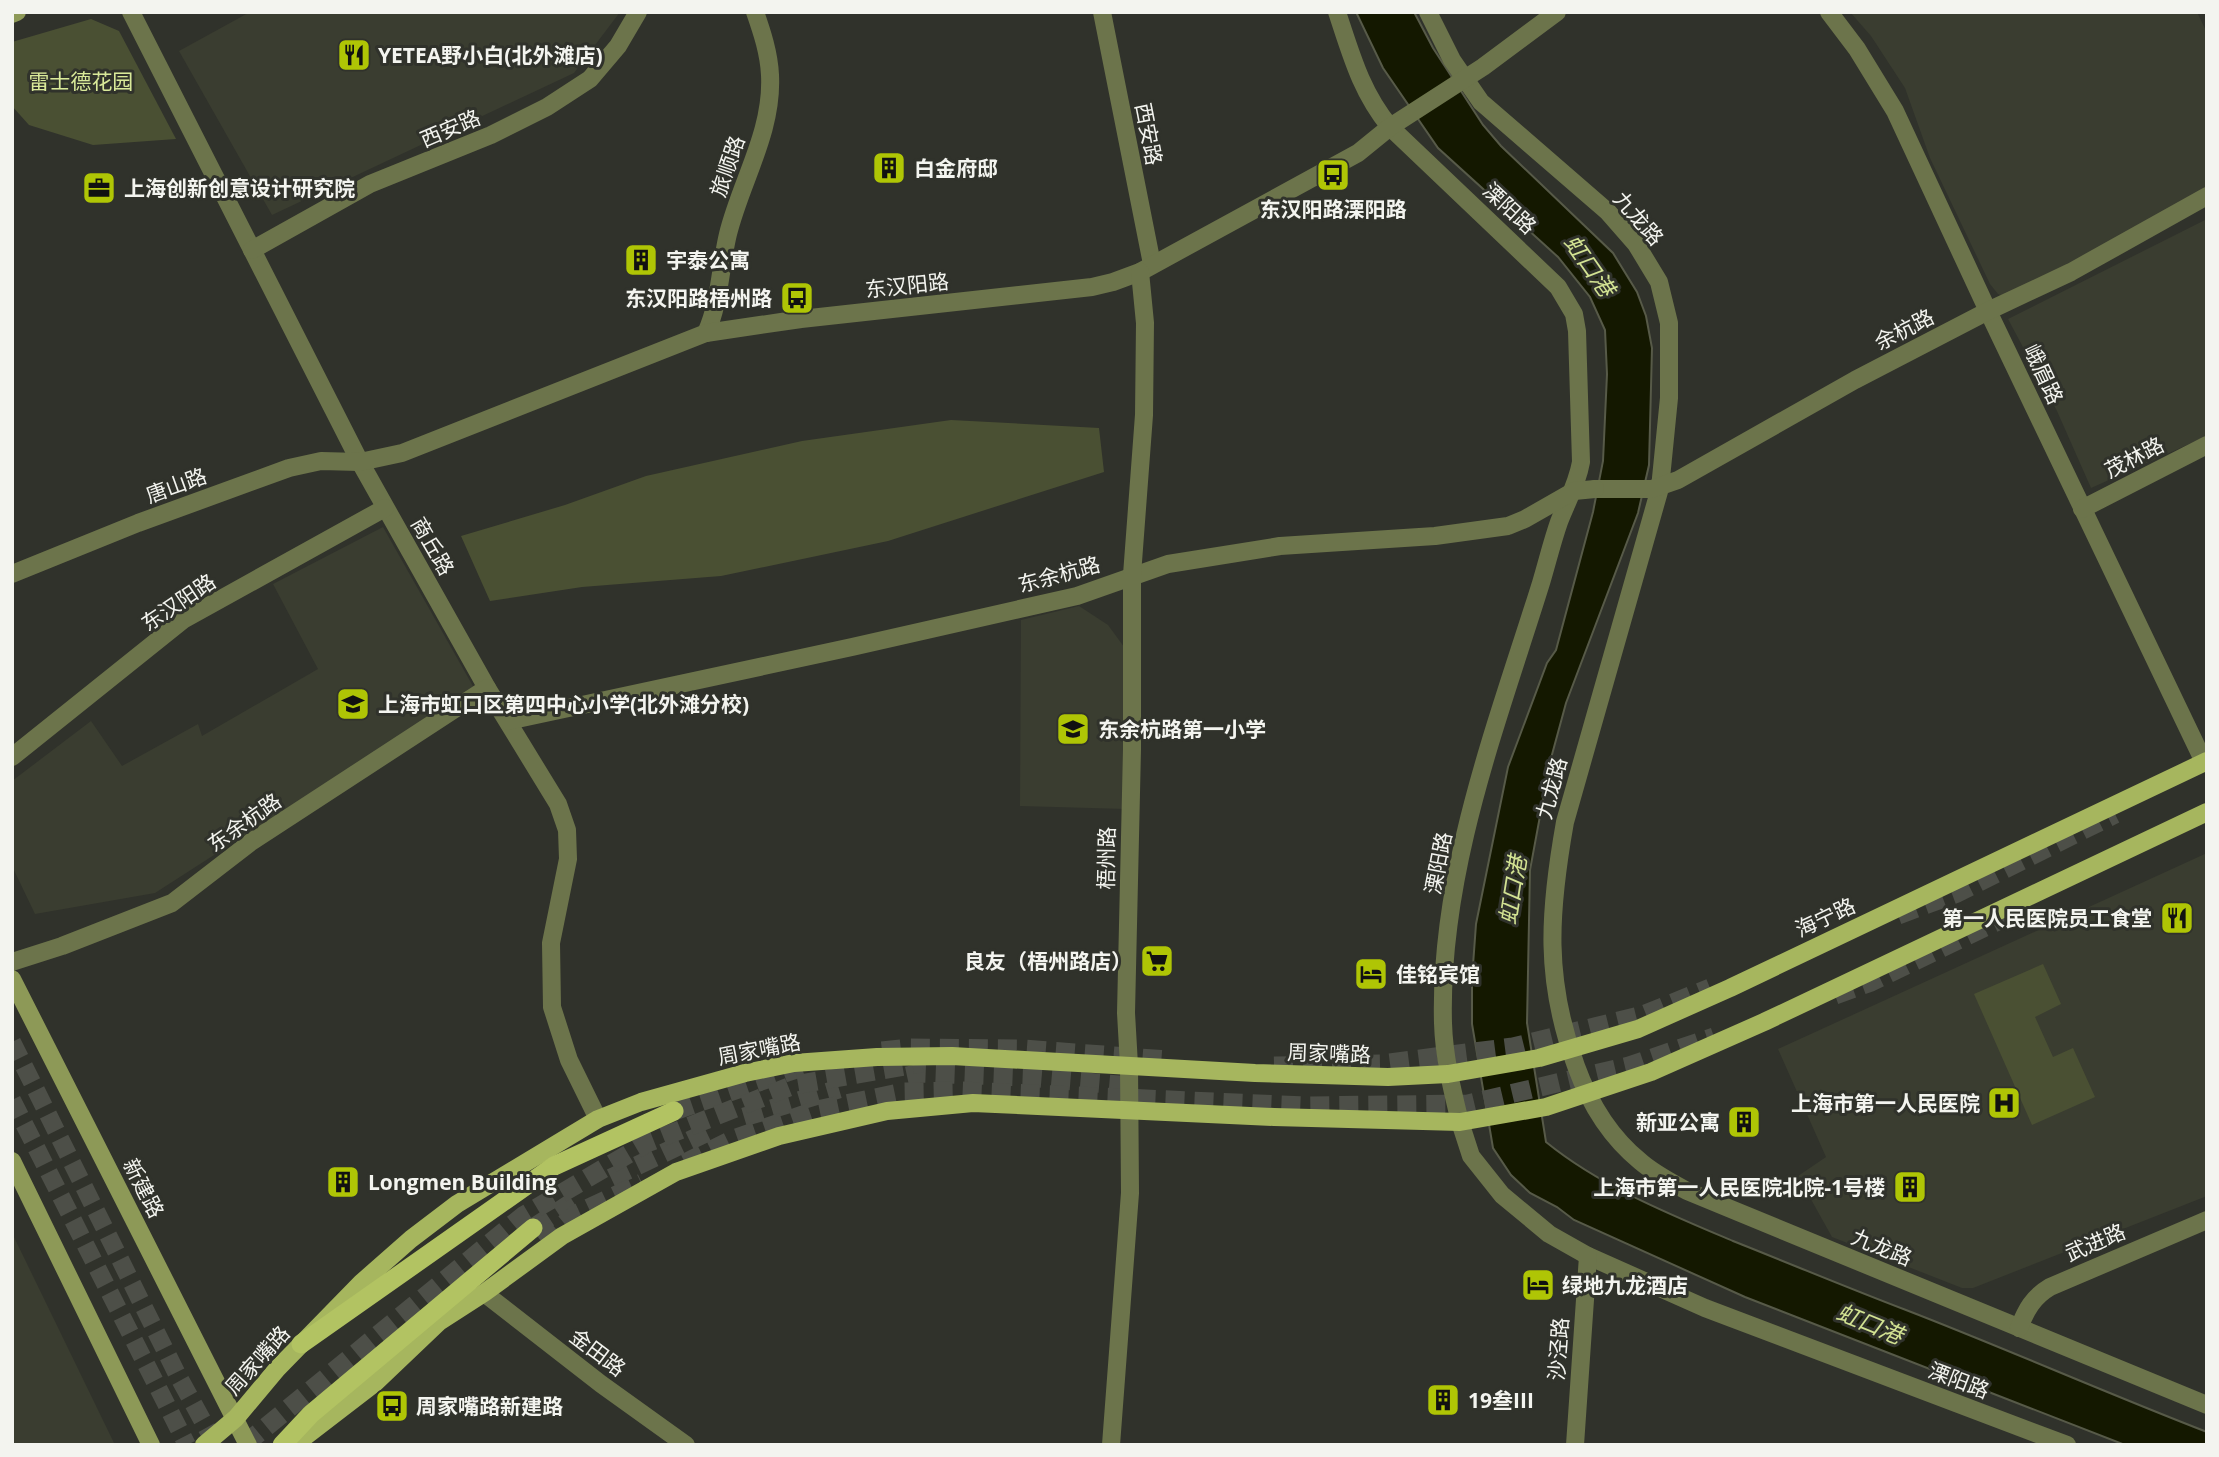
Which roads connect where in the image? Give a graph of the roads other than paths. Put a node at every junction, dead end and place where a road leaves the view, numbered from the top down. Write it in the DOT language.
graph roads {
  1 [pos="131,12"];
  2 [pos="638,12"];
  3 [pos="755,12"];
  4 [pos="1102,12"];
  5 [pos="1336,12"];
  6 [pos="1428,12"];
  7 [pos="1557,12"];
  8 [pos="1829,12"];
  9 [pos="1460,82"];
  10 [pos="1390,127"];
  11 [pos="2207,196"];
  12 [pos="251,250"];
  13 [pos="1146,268"];
  14 [pos="1988,311"];
  15 [pos="706,333"];
  16 [pos="2207,445"];
  17 [pos="360,462"];
  18 [pos="1619,489"];
  19 [pos="1652,489"];
  20 [pos="1574,491"];
  21 [pos="385,508"];
  22 [pos="2082,509"];
  23 [pos="12,574"];
  24 [pos="1132,575"];
  25 [pos="487,688"];
  26 [pos="508,721"];
  27 [pos="12,757"];
  28 [pos="2205,762"];
  29 [pos="2207,812"];
  30 [pos="12,962"];
  31 [pos="12,979"];
  32 [pos="1570,1050"];
  33 [pos="1129,1065"];
  34 [pos="1448,1074"];
  35 [pos="1586,1094"];
  36 [pos="674,1111"];
  37 [pos="1129,1112"];
  38 [pos="598,1119"];
  39 [pos="1467,1121"];
  40 [pos="12,1161"];
  41 [pos="2207,1220"];
  42 [pos="533,1228"];
  43 [pos="1588,1256"];
  44 [pos="484,1293"];
  45 [pos="2019,1328"];
  46 [pos="301,1344"];
  47 [pos="2207,1405"];
  48 [pos="236,1418"];
  49 [pos="151,1445"];
  50 [pos="204,1445"];
  51 [pos="248,1445"];
  52 [pos="282,1445"];
  53 [pos="293,1445"];
  54 [pos="686,1445"];
  55 [pos="1111,1445"];
  56 [pos="1575,1445"];
  57 [pos="2067,1445"];
  1 -- 12 [label="street, 商丘路"];
  2 -- 12 [label="street, 西安路"];
  3 -- 15 [label="street, 旅顺路"];
  4 -- 13 [label="street, 西安路"];
  5 -- 10 [label="street, 溧阳路"];
  6 -- 9 [label="street, 九龙路"];
  7 -- 9 [label="street, 东汉阳路"];
  8 -- 14 [label="street, 峨眉路"];
  9 -- 10 [label="street, 东汉阳路"];
  9 -- 19 [label="street, 九龙路"];
  10 -- 13 [label="street, 东汉阳路"];
  10 -- 20 [label="street, 溧阳路"];
  11 -- 14 [label="street, 余杭路"];
  12 -- 17 [label="street, 商丘路"];
  13 -- 15 [label="street, 东汉阳路"];
  13 -- 24 [label="street, 梧州路"];
  14 -- 19 [label="street, 余杭路"];
  14 -- 22 [label="street, 峨眉路"];
  15 -- 17 [label="street, 东汉阳路"];
  16 -- 22 [label="street, 茂林路"];
  17 -- 21 [label="street, 商丘路"];
  17 -- 23 [label="street, 唐山路"];
  18 -- 19 [label="street, 余杭路"];
  18 -- 20 [label="street, 东余杭路"];
  19 -- 32 [label="street, 九龙路"];
  20 -- 24 [label="street, 东余杭路"];
  20 -- 34 [label="street, 溧阳路"];
  21 -- 25 [label="street, 商丘路"];
  21 -- 27 [label="street, 东汉阳路"];
  22 -- 28 [label="street, 峨眉路"];
  24 -- 26 [label="street, 东余杭路"];
  24 -- 33 [label="street, 梧州路"];
  25 -- 26 [label="street, 商丘路"];
  25 -- 30 [label="street, 东余杭路"];
  26 -- 38 [label="street, 商丘路"];
  28 -- 32 [label="main road, 海宁路"];
  29 -- 35 [label="main road"];
  31 -- 48 [label="main road, 新建路"];
  32 -- 34 [label="main road, 海宁路"];
  32 -- 35 [label="street, 九龙路"];
  33 -- 34 [label="main road, 周家嘴路"];
  33 -- 37 [label="street, 梧州路"];
  33 -- 38 [label="main road, 周家嘴路"];
  34 -- 39 [label="street, 溧阳路"];
  35 -- 39 [label="main road"];
  35 -- 45 [label="street, 九龙路"];
  36 -- 46 [label="highway"];
  37 -- 39 [label="main road"];
  37 -- 44 [label="main road"];
  37 -- 55 [label="street, 梧州路"];
  38 -- 46 [label="main road, 周家嘴路"];
  39 -- 43 [label="street, 溧阳路"];
  40 -- 49 [label="main road"];
  41 -- 45 [label="street, 武进路"];
  42 -- 52 [label="highway"];
  43 -- 56 [label="street, 沙泾路"];
  43 -- 57 [label="street, 溧阳路"];
  44 -- 53 [label="main road"];
  44 -- 54 [label="street, 金田路"];
  45 -- 47 [label="street, 九龙路"];
  46 -- 48 [label="main road, 周家嘴路"];
  48 -- 50 [label="main road, 周家嘴路"];
  48 -- 51 [label="main road, 新建路"];
}
